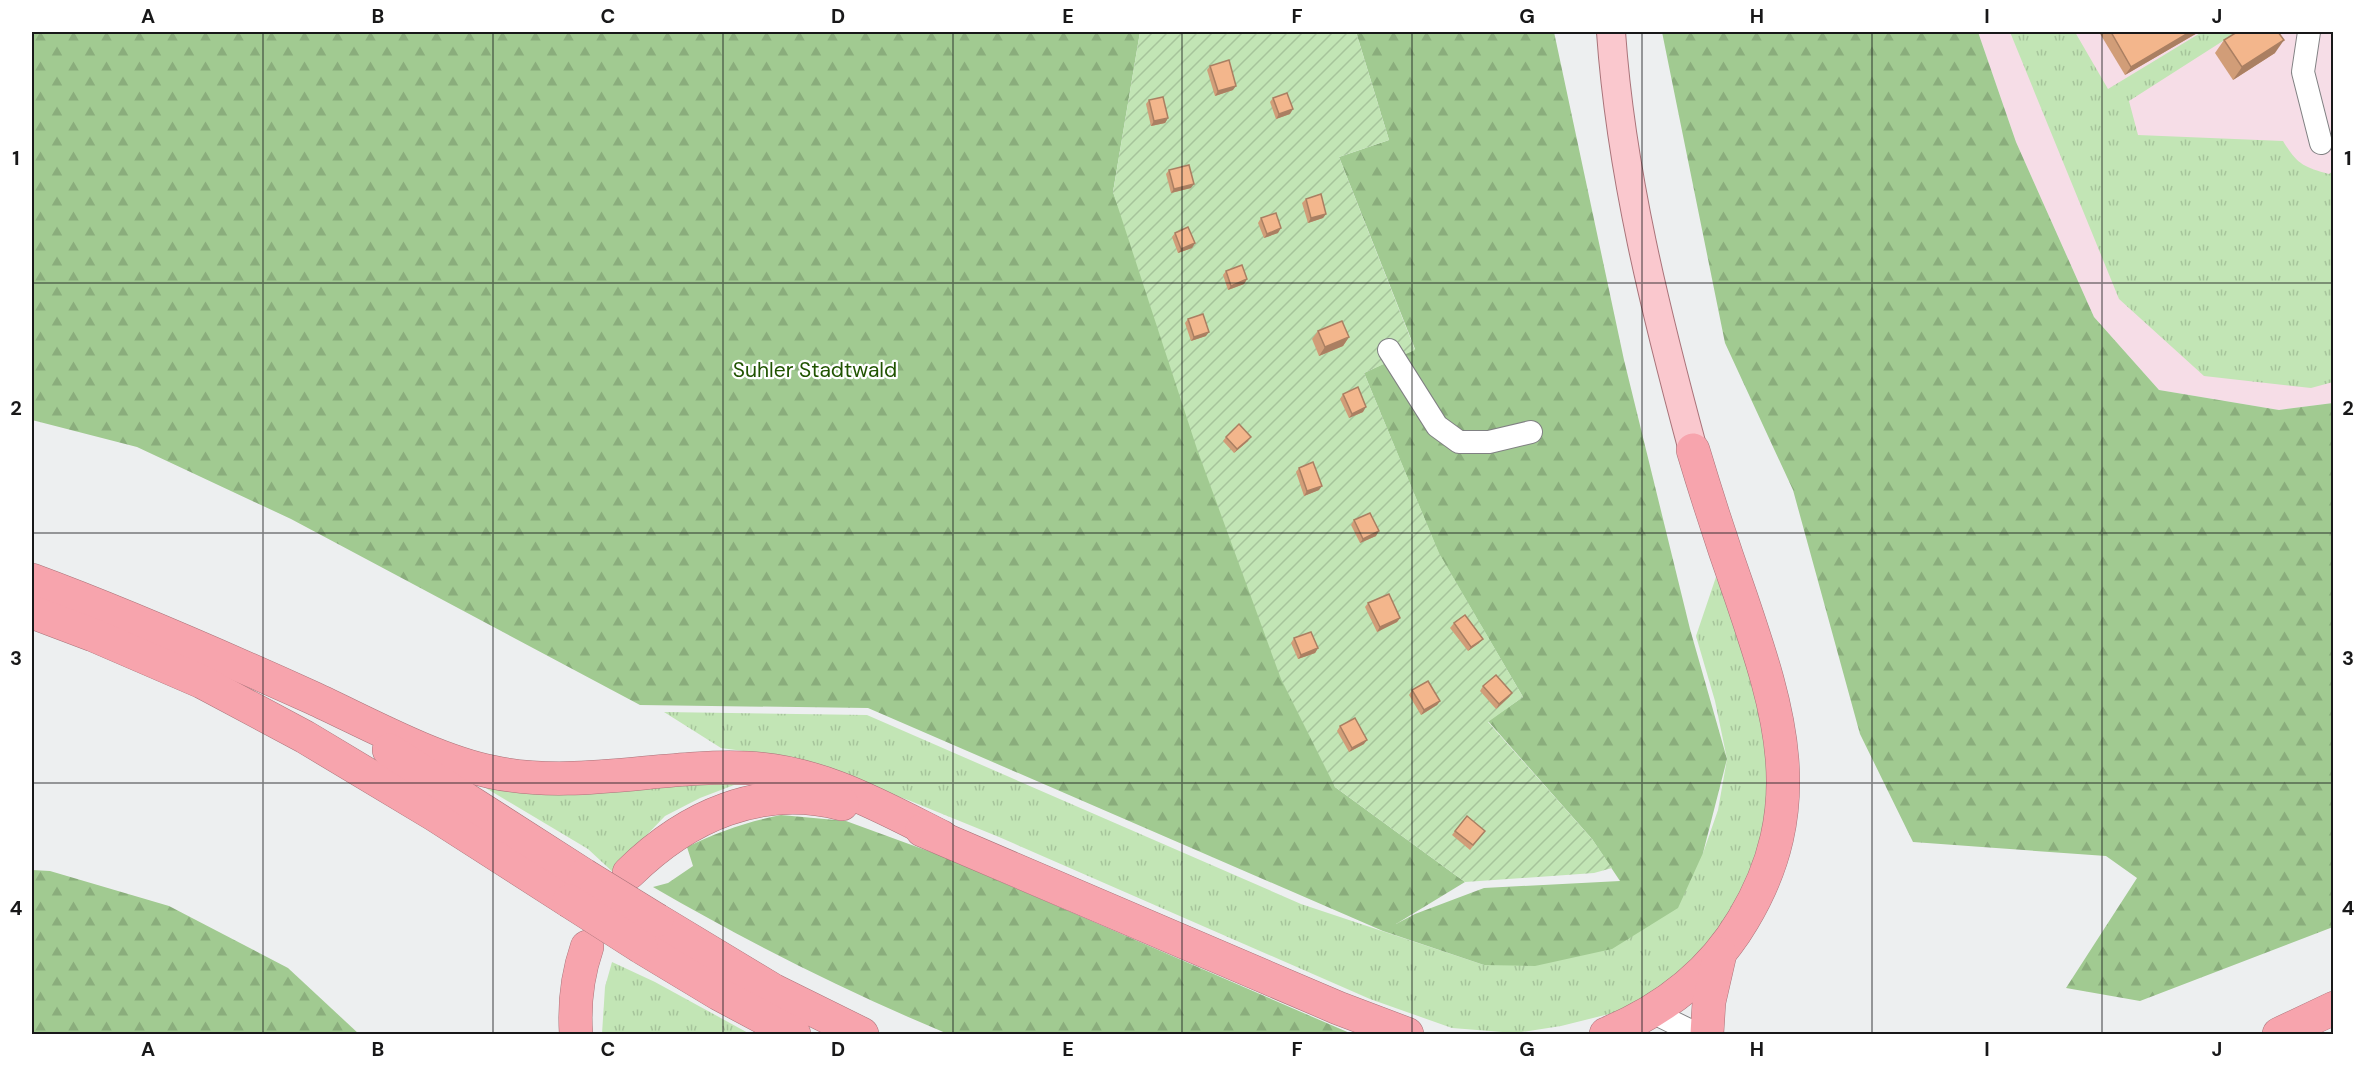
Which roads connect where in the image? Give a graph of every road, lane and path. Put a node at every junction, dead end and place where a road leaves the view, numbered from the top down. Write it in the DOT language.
graph roads {
  1 [pos="1611,32"];
  2 [pos="2309,32"];
  3 [pos="2321,143"];
  4 [pos="1389,350"];
  5 [pos="1531,432"];
  6 [pos="1693,450"];
  7 [pos="32,580"];
  8 [pos="32,612"];
  9 [pos="226,658"];
  10 [pos="942,837"];
  11 [pos="629,873"];
  12 [pos="577,888"];
  13 [pos="649,934"];
  14 [pos="587,947"];
  15 [pos="1721,953"];
  16 [pos="2334,1008"];
  17 [pos="1652,1012"];
  18 [pos="576,1035"];
  19 [pos="794,1035"];
  20 [pos="862,1035"];
  21 [pos="1407,1035"];
  22 [pos="1606,1035"];
  23 [pos="1698,1035"];
  24 [pos="1707,1035"];
  25 [pos="2279,1035"];
  1 -- 6 [label="main road"];
  2 -- 3 [label="lane"];
  4 -- 5 [label="lane"];
  6 -- 15 [label="highway"];
  7 -- 9 [label="highway"];
  8 -- 12 [label="highway"];
  9 -- 10 [label="highway"];
  9 -- 12 [label="highway"];
  10 -- 11 [label="highway"];
  10 -- 21 [label="highway"];
  12 -- 13 [label="highway, bridge"];
  13 -- 19 [label="highway"];
  13 -- 20 [label="highway"];
  14 -- 18 [label="highway"];
  15 -- 17 [label="highway"];
  15 -- 24 [label="highway"];
  16 -- 25 [label="highway"];
  17 -- 22 [label="highway"];
  17 -- 23 [label="lane"];
}
